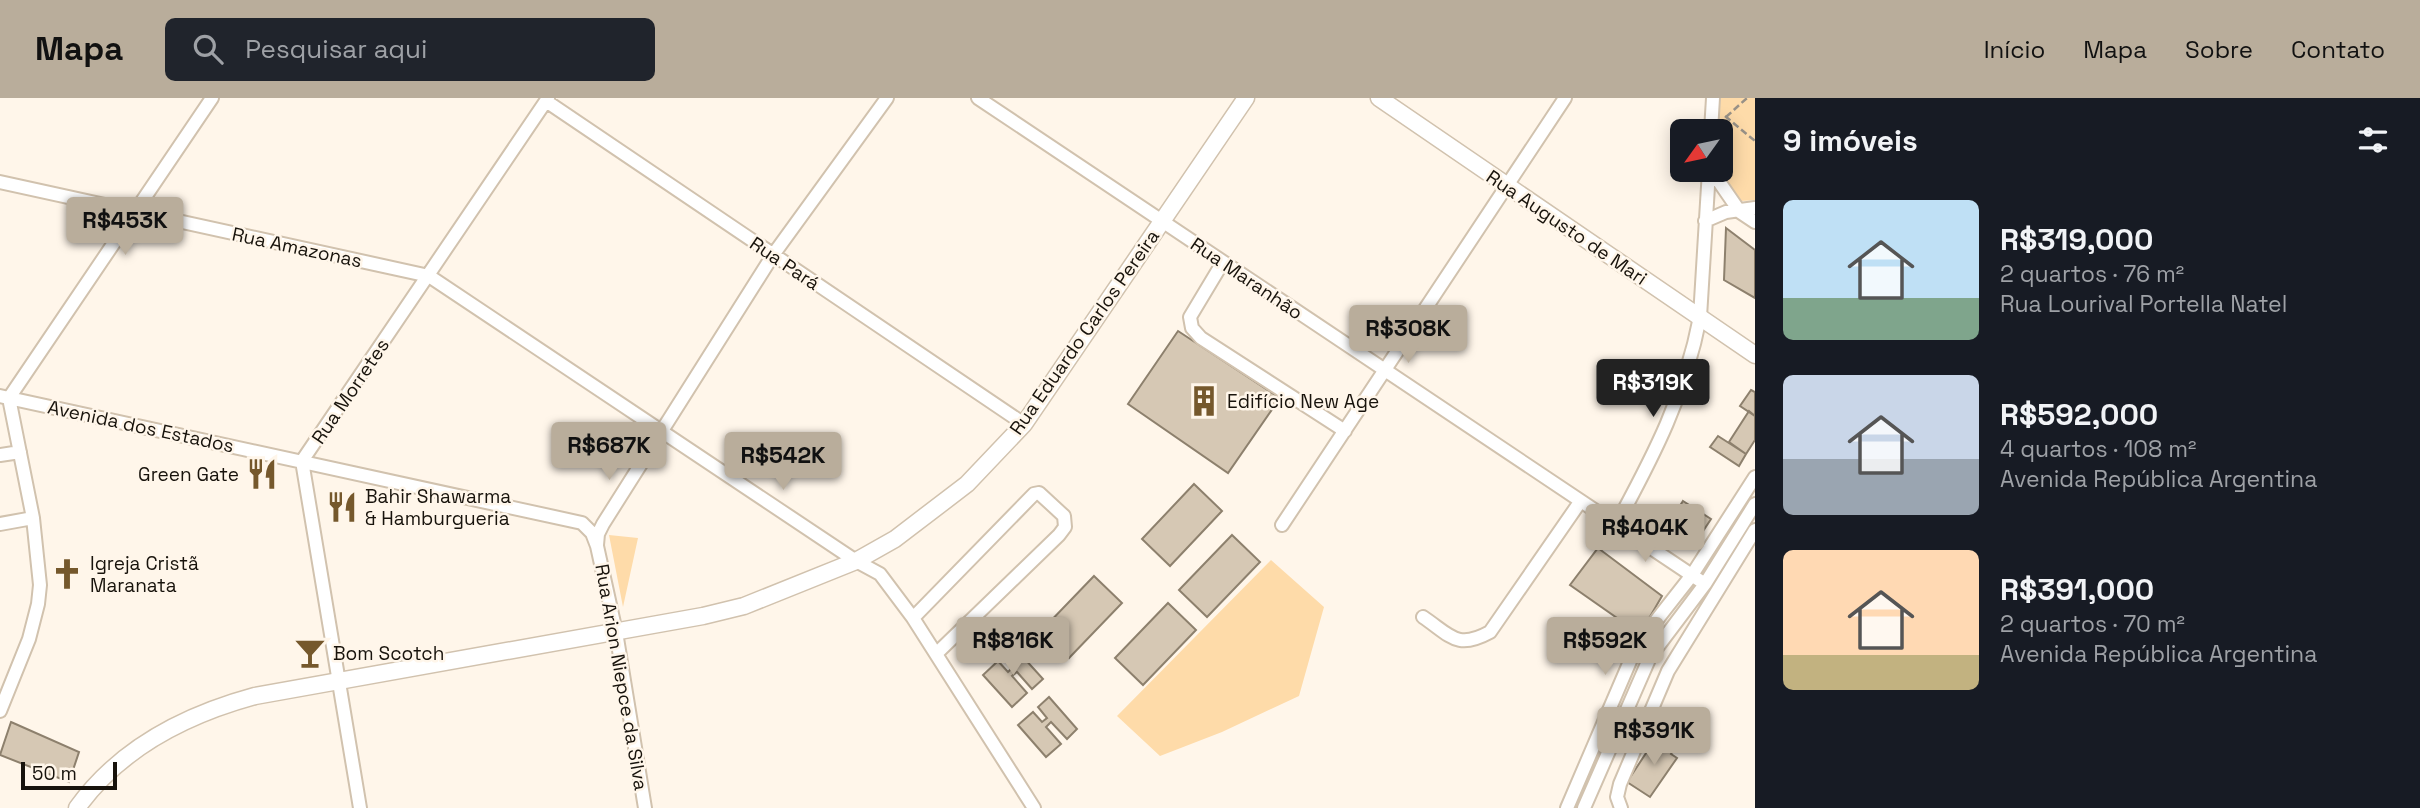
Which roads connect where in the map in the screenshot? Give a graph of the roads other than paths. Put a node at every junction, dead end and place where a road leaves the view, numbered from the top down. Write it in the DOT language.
graph roads {
  1 [pos="212,98"];
  2 [pos="887,98"];
  3 [pos="978,98"];
  4 [pos="1246,98"];
  5 [pos="1565,98"];
  6 [pos="1713,98"];
  7 [pos="1384,99"];
  8 [pos="547,100"];
  9 [pos="1712,119"];
  10 [pos="1709,182"];
  11 [pos="1719,182"];
  12 [pos="0,183"];
  13 [pos="1508,187"];
  14 [pos="1755,208"];
  15 [pos="135,212"];
  16 [pos="1740,212"];
  17 [pos="1705,220"];
  18 [pos="1162,221"];
  19 [pos="1755,222"];
  20 [pos="773,255"];
  21 [pos="1223,262"];
  22 [pos="429,276"];
  23 [pos="1700,317"];
  24 [pos="1755,355"];
  25 [pos="1384,370"];
  26 [pos="5,397"];
  27 [pos="1024,424"];
  28 [pos="661,431"];
  29 [pos="1345,431"];
  30 [pos="20,452"];
  31 [pos="0,455"];
  32 [pos="302,461"];
  33 [pos="1755,477"];
  34 [pos="1580,502"];
  35 [pos="1755,504"];
  36 [pos="33,518"];
  37 [pos="0,524"];
  38 [pos="1616,525"];
  39 [pos="1282,526"];
  40 [pos="1755,530"];
  41 [pos="597,545"];
  42 [pos="856,561"];
  43 [pos="1692,575"];
  44 [pos="1706,584"];
  45 [pos="1423,617"];
  46 [pos="914,618"];
  47 [pos="616,632"];
  48 [pos="936,654"];
  49 [pos="338,681"];
  50 [pos="0,711"];
  51 [pos="77,808"];
  52 [pos="360,808"];
  53 [pos="645,808"];
  54 [pos="1034,808"];
  55 [pos="1567,808"];
  56 [pos="1584,808"];
  57 [pos="1621,808"];
  1 -- 15 [label="street"];
  2 -- 20 [label="street"];
  3 -- 18 [label="street, Rua Maranhão"];
  4 -- 18 [label="main road, Rua Eduardo Carlos Pereira"];
  5 -- 13 [label="street"];
  6 -- 9 [label="street"];
  7 -- 13 [label="main road, Rua Augusto de Mari"];
  8 -- 20 [label="street, Rua Pará"];
  8 -- 22 [label="street, Rua Morretes"];
  10 -- 17 [label="street"];
  11 -- 16 [label="street"];
  12 -- 15 [label="street, Rua Amazonas"];
  13 -- 23 [label="main road, Rua Augusto de Mari"];
  13 -- 25 [label="street"];
  14 -- 16 [label="street"];
  15 -- 22 [label="street, Rua Amazonas"];
  15 -- 26 [label="street"];
  16 -- 17 [label="street"];
  16 -- 19 [label="street"];
  17 -- 23 [label="street"];
  18 -- 21 [label="street, Rua Maranhão"];
  18 -- 27 [label="main road, Rua Eduardo Carlos Pereira"];
  20 -- 27 [label="street, Rua Pará"];
  20 -- 28 [label="street"];
  21 -- 25 [label="street, Rua Maranhão"];
  21 -- 29 [label="street"];
  22 -- 28 [label="street"];
  22 -- 32 [label="street, Rua Morretes"];
  23 -- 24 [label="main road, Rua Augusto de Mari"];
  23 -- 38 [label="street"];
  25 -- 29 [label="street"];
  25 -- 34 [label="street, Rua Maranhão"];
  26 -- 30 [label="street"];
  26 -- 32 [label="street, Avenida dos Estados"];
  27 -- 42 [label="main road, Rua Eduardo Carlos Pereira"];
  28 -- 41 [label="street"];
  28 -- 42 [label="street"];
  29 -- 39 [label="street"];
  30 -- 31 [label="street"];
  30 -- 36 [label="street"];
  32 -- 41 [label="street, Avenida dos Estados"];
  32 -- 49 [label="street, Rua Morretes"];
  33 -- 43 [label="street"];
  34 -- 38 [label="street, Rua Maranhão"];
  34 -- 45 [label="street"];
  35 -- 44 [label="street"];
  36 -- 37 [label="street"];
  36 -- 50 [label="street"];
  38 -- 43 [label="street, Rua Maranhão"];
  40 -- 57 [label="street"];
  41 -- 47 [label="street, Rua Arion Niepce da Silva"];
  42 -- 46 [label="street"];
  42 -- 47 [label="main road, Rua Eduardo Carlos Pereira"];
  43 -- 44 [label="street, Rua Maranhão"];
  43 -- 55 [label="street"];
  44 -- 56 [label="street"];
  46 -- 48 [label="street"];
  46 -- 48 [label="street"];
  47 -- 49 [label="main road, Rua Eduardo Carlos Pereira"];
  47 -- 53 [label="street, Rua Arion Niepce da Silva"];
  48 -- 54 [label="street"];
  49 -- 51 [label="main road, Rua Eduardo Carlos Pereira"];
  49 -- 52 [label="street, Rua Morretes"];
}
